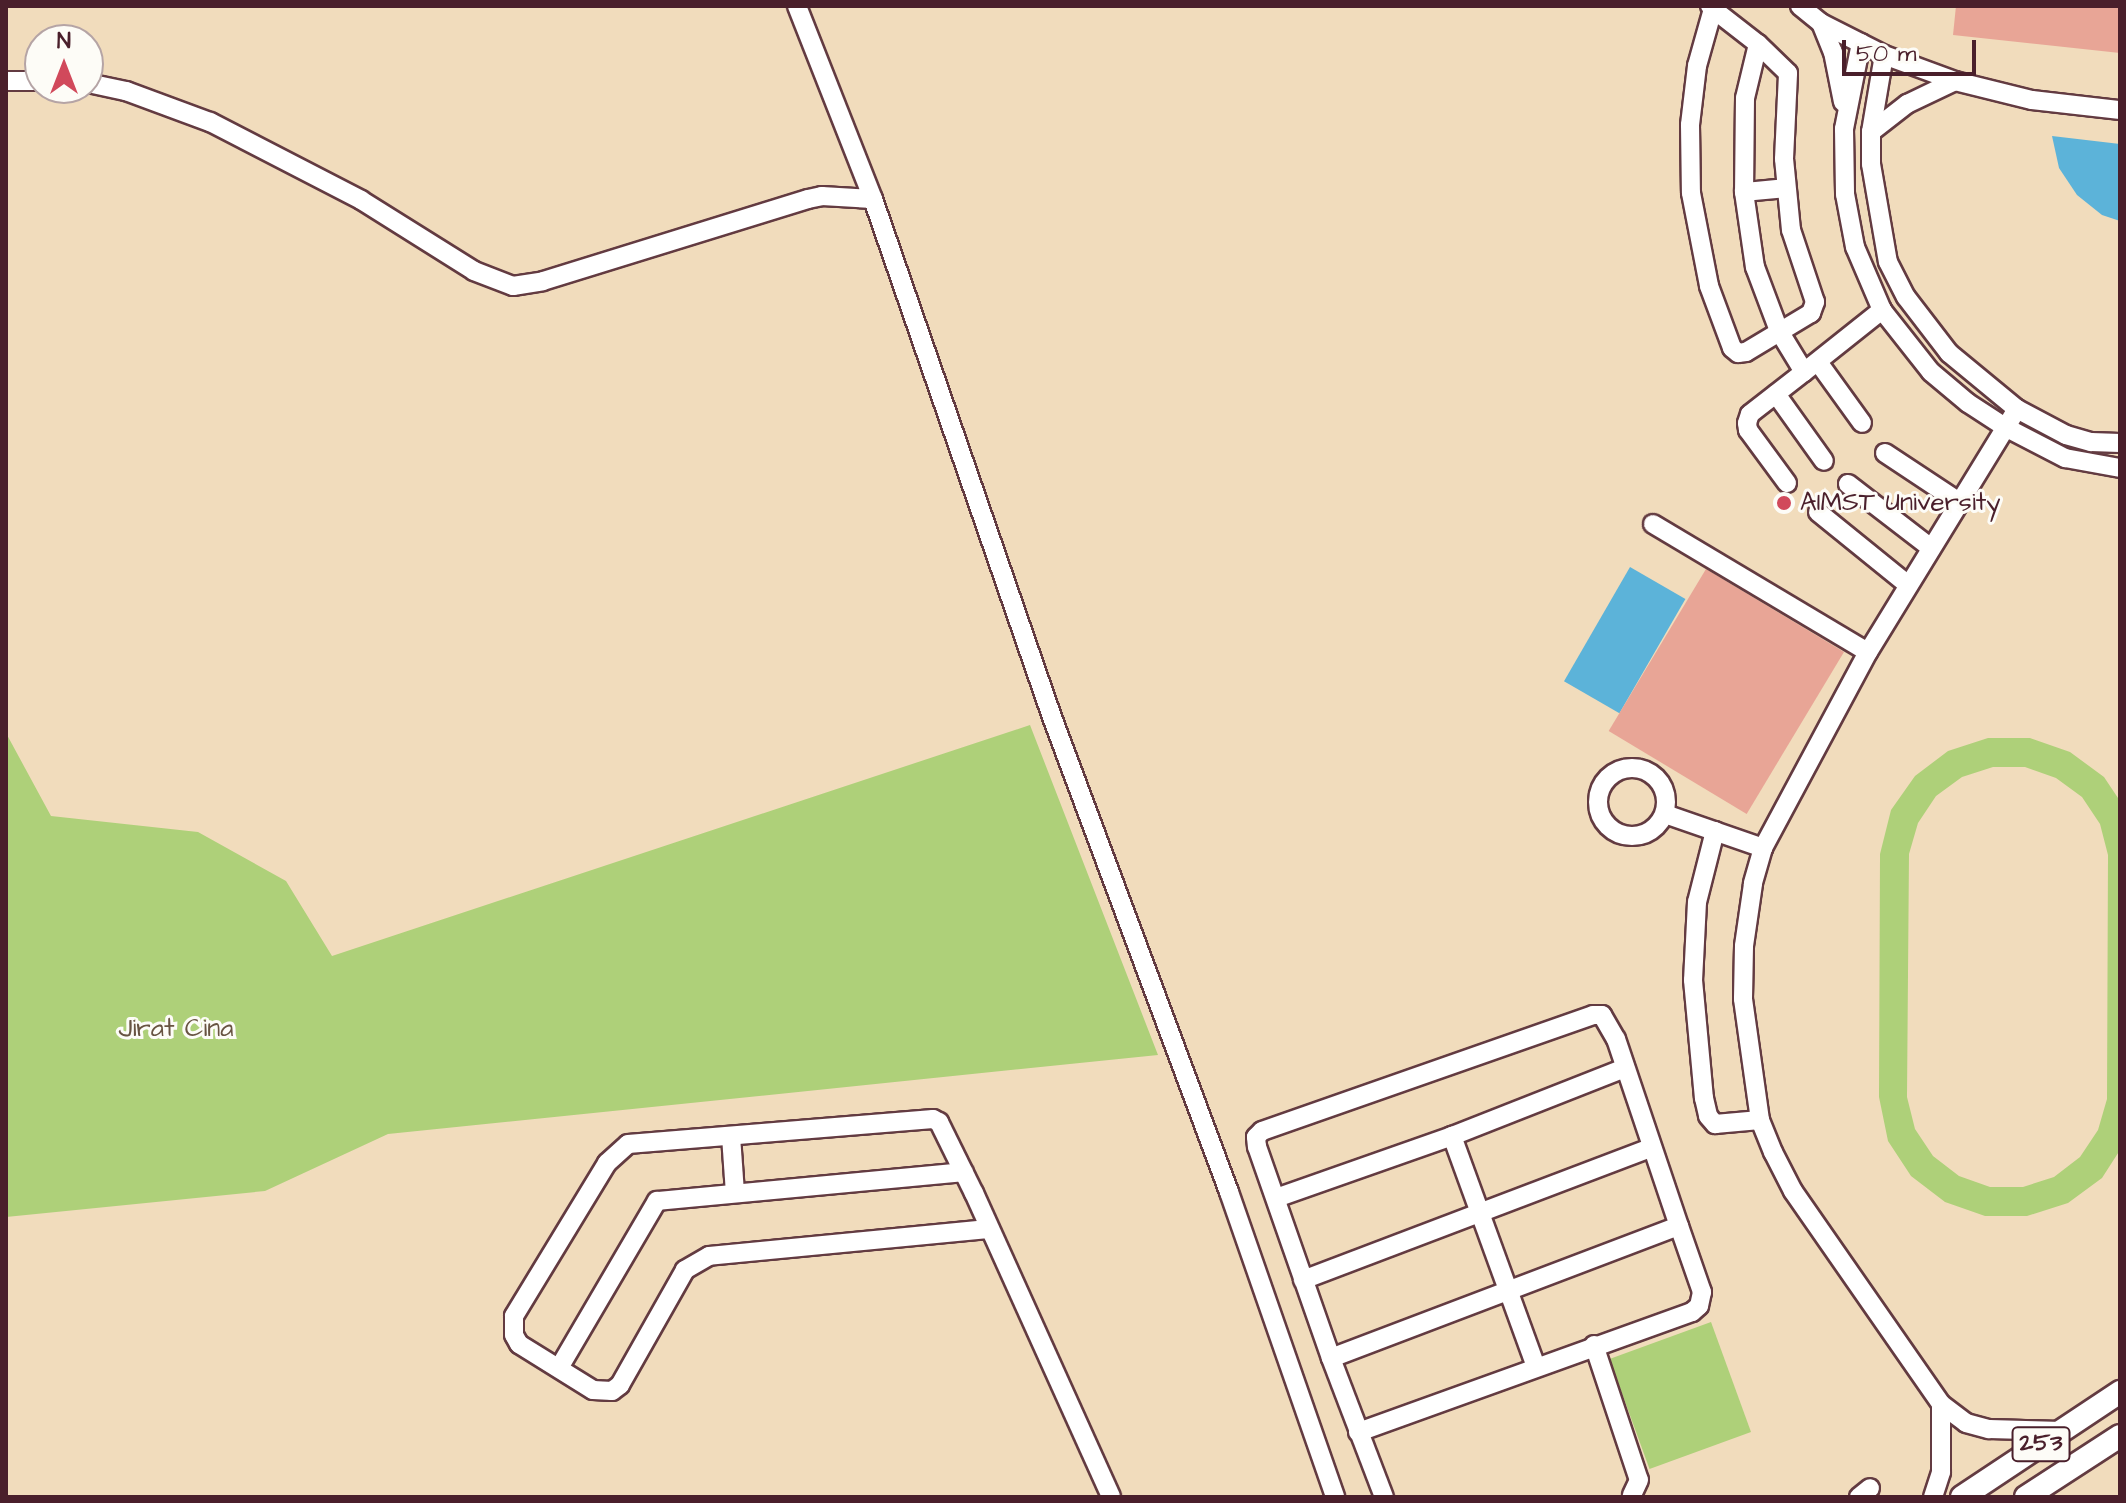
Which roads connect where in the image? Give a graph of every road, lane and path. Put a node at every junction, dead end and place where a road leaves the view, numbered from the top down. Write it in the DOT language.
graph roads {
  1 [pos="797,6"];
  2 [pos="1800,6"];
  3 [pos="1712,8"];
  4 [pos="1821,23"];
  5 [pos="1861,43"];
  6 [pos="1758,44"];
  7 [pos="1884,55"];
  8 [pos="1955,81"];
  9 [pos="104,86"];
  10 [pos="2120,110"];
  11 [pos="1844,129"];
  12 [pos="1871,132"];
  13 [pos="1786,188"];
  14 [pos="1744,192"];
  15 [pos="873,199"];
  16 [pos="1882,310"];
  17 [pos="1779,331"];
  18 [pos="1811,367"];
  19 [pos="1776,394"];
  20 [pos="2017,409"];
  21 [pos="1862,423"];
  22 [pos="2005,427"];
  23 [pos="2120,443"];
  24 [pos="1885,453"];
  25 [pos="1824,461"];
  26 [pos="2120,468"];
  27 [pos="1787,483"];
  28 [pos="1848,484"];
  29 [pos="1959,502"];
  30 [pos="1818,512"];
  31 [pos="1653,524"];
  32 [pos="1931,548"];
  33 [pos="1908,585"];
  34 [pos="1868,652"];
  35 [pos="1665,814"];
  36 [pos="1715,831"];
  37 [pos="1763,848"];
  38 [pos="1625,1068"];
  39 [pos="1760,1120"];
  40 [pos="731,1136"];
  41 [pos="1452,1136"];
  42 [pos="1651,1148"];
  43 [pos="964,1172"];
  44 [pos="735,1193"];
  45 [pos="1276,1198"];
  46 [pos="1480,1214"];
  47 [pos="1679,1226"];
  48 [pos="988,1229"];
  49 [pos="1303,1280"];
  50 [pos="1507,1293"];
  51 [pos="1594,1345"];
  52 [pos="1331,1358"];
  53 [pos="1536,1367"];
  54 [pos="559,1368"];
  55 [pos="2120,1392"];
  56 [pos="1941,1404"];
  57 [pos="2062,1431"];
  58 [pos="1358,1432"];
  59 [pos="2120,1436"];
  60 [pos="1629,1496"];
  61 [pos="1111,1497"];
  62 [pos="1335,1497"];
  63 [pos="1384,1497"];
  64 [pos="1933,1497"];
  65 [pos="1962,1497"];
  66 [pos="2026,1497"];
  1 -- 15 [label="street"];
  2 -- 4 [label="street"];
  3 -- 6 [label="street"];
  3 -- 17 [label="street"];
  4 -- 5 [label="street"];
  4 -- 11 [label="street"];
  5 -- 7 [label="street"];
  5 -- 11 [label="street"];
  6 -- 13 [label="street"];
  6 -- 14 [label="street"];
  7 -- 8 [label="street"];
  7 -- 12 [label="street"];
  8 -- 10 [label="street"];
  8 -- 12 [label="street"];
  9 -- 15 [label="street"];
  11 -- 16 [label="street"];
  12 -- 20 [label="street"];
  13 -- 14 [label="street"];
  13 -- 17 [label="street"];
  14 -- 17 [label="street"];
  15 -- 62 [label="street"];
  16 -- 18 [label="street"];
  16 -- 22 [label="street"];
  17 -- 18 [label="street"];
  18 -- 19 [label="street"];
  18 -- 21 [label="street"];
  19 -- 25 [label="street"];
  19 -- 27 [label="street"];
  20 -- 22 [label="street"];
  20 -- 23 [label="street"];
  22 -- 26 [label="street"];
  22 -- 29 [label="street"];
  24 -- 29 [label="street"];
  28 -- 32 [label="street"];
  29 -- 32 [label="street"];
  30 -- 33 [label="street"];
  31 -- 34 [label="street"];
  32 -- 33 [label="street"];
  33 -- 34 [label="street"];
  34 -- 37 [label="street"];
  35 -- 36 [label="street"];
  36 -- 37 [label="street"];
  36 -- 39 [label="street"];
  37 -- 39 [label="street"];
  38 -- 41 [label="street"];
  38 -- 42 [label="street"];
  38 -- 45 [label="street"];
  39 -- 56 [label="street"];
  40 -- 43 [label="street"];
  40 -- 44 [label="street"];
  40 -- 54 [label="street"];
  41 -- 45 [label="street"];
  41 -- 46 [label="street"];
  42 -- 46 [label="street"];
  42 -- 47 [label="street"];
  43 -- 44 [label="street"];
  43 -- 48 [label="street"];
  44 -- 54 [label="street"];
  45 -- 49 [label="street"];
  46 -- 49 [label="street"];
  46 -- 50 [label="street"];
  47 -- 50 [label="street"];
  47 -- 51 [label="street"];
  48 -- 54 [label="street"];
  48 -- 61 [label="street"];
  49 -- 52 [label="street"];
  50 -- 52 [label="street"];
  50 -- 53 [label="street"];
  51 -- 53 [label="street"];
  51 -- 60 [label="street"];
  52 -- 58 [label="street"];
  53 -- 58 [label="street"];
  55 -- 57 [label="main road, 253"];
  56 -- 57 [label="street"];
  56 -- 64 [label="street"];
  57 -- 65 [label="main road, 253"];
  58 -- 63 [label="street"];
  59 -- 66 [label="main road, 253"];
}
